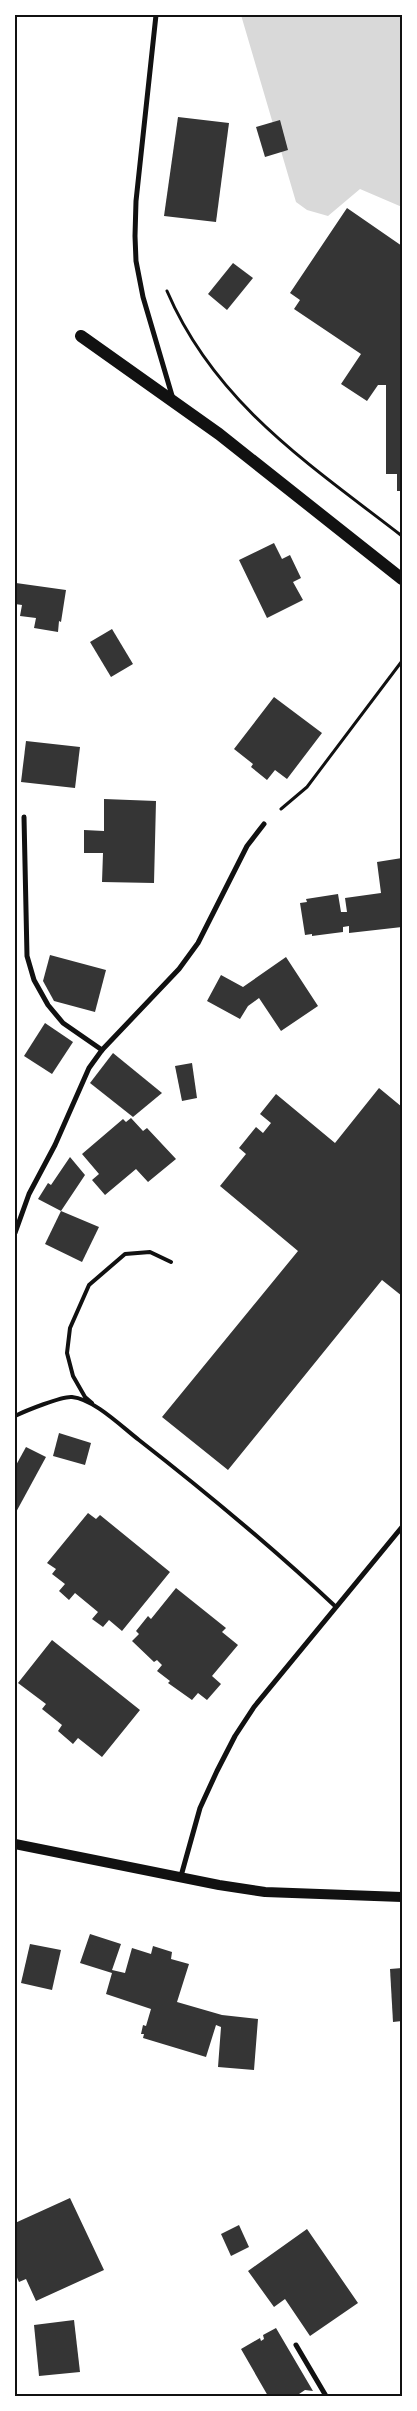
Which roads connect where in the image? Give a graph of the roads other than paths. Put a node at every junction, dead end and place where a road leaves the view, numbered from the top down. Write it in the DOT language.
graph roads {
  1 [pos="156,15"];
  2 [pos="81,336"];
  3 [pos="174,401"];
  4 [pos="402,579"];
  5 [pos="24,817"];
  6 [pos="264,824"];
  7 [pos="102,1050"];
  8 [pos="15,1233"];
  9 [pos="171,1262"];
  10 [pos="94,1405"];
  11 [pos="15,1416"];
  12 [pos="402,1527"];
  13 [pos="336,1607"];
  14 [pos="15,1844"];
  15 [pos="181,1876"];
  16 [pos="402,1897"];
  17 [pos="296,2345"];
  18 [pos="326,2396"];
  1 -- 3 [label="street"];
  2 -- 3 [label="main road"];
  3 -- 4 [label="main road"];
  5 -- 7 [label="street"];
  6 -- 7 [label="street"];
  7 -- 8 [label="street"];
  9 -- 10 [label="lane"];
  10 -- 11 [label="lane"];
  10 -- 13 [label="lane"];
  12 -- 13 [label="street"];
  13 -- 15 [label="street"];
  14 -- 15 [label="main road"];
  15 -- 16 [label="main road"];
  17 -- 18 [label="street"];
}
